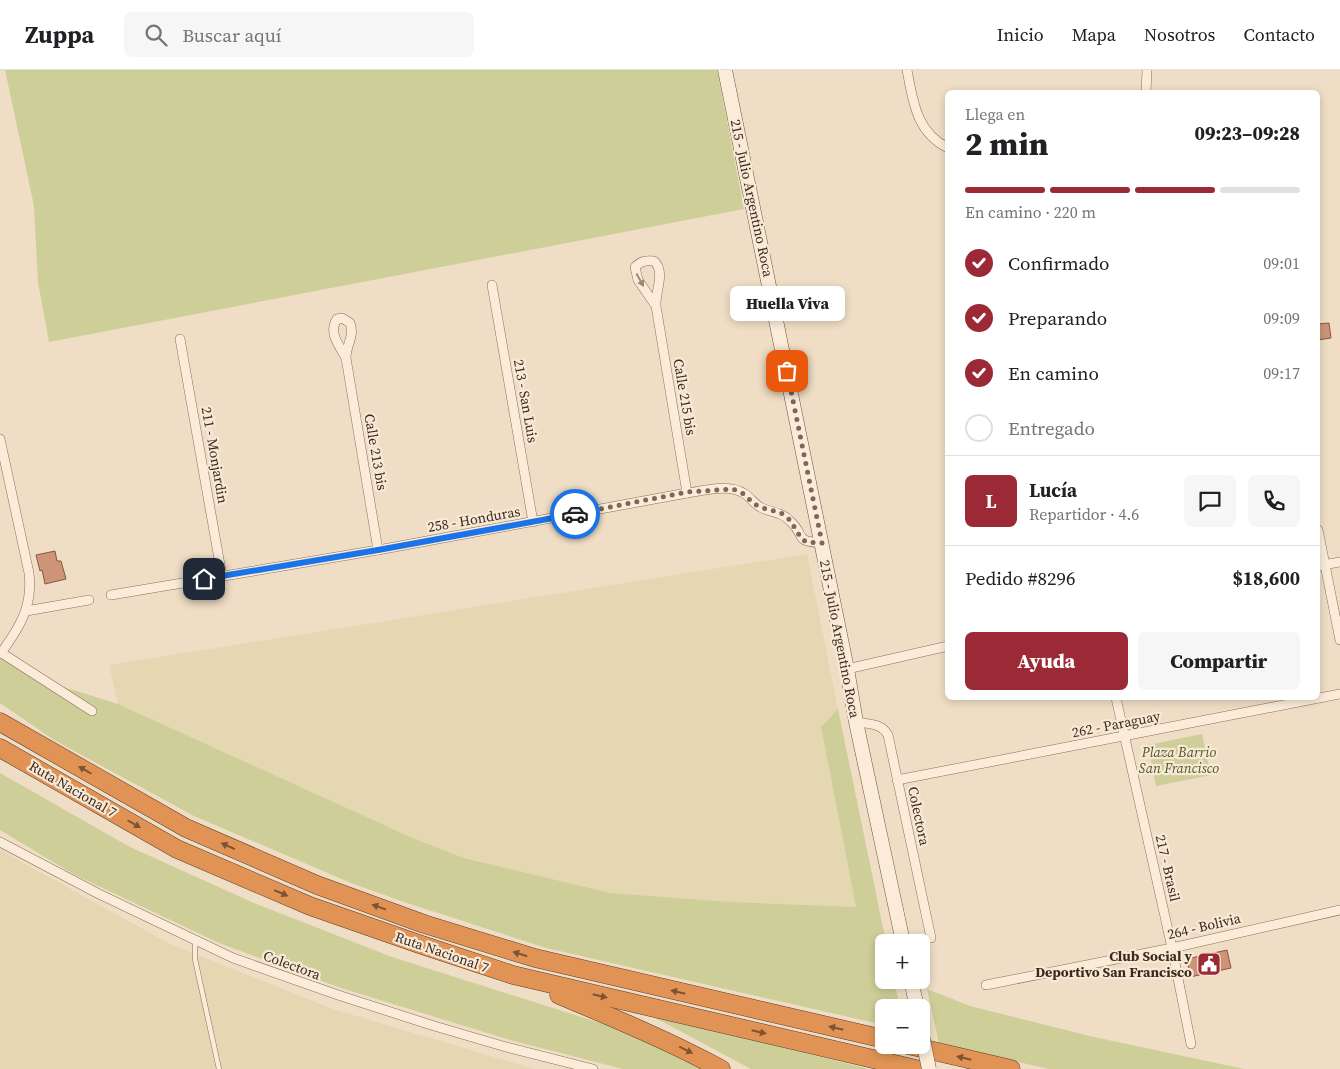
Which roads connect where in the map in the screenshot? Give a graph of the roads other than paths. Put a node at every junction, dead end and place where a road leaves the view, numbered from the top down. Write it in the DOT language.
graph roads {
  1 [pos="726,70"];
  2 [pos="907,70"];
  3 [pos="1148,70"];
  4 [pos="1146,90"];
  5 [pos="945,146"];
  6 [pos="492,285"];
  7 [pos="656,306"];
  8 [pos="180,339"];
  9 [pos="346,358"];
  10 [pos="0,438"];
  11 [pos="687,492"];
  12 [pos="533,522"];
  13 [pos="822,543"];
  14 [pos="378,550"];
  15 [pos="1340,562"];
  16 [pos="1321,566"];
  17 [pos="222,576"];
  18 [pos="111,595"];
  19 [pos="88,600"];
  20 [pos="26,611"];
  21 [pos="1340,640"];
  22 [pos="945,647"];
  23 [pos="1,653"];
  24 [pos="847,669"];
  25 [pos="1340,694"];
  26 [pos="1320,698"];
  27 [pos="1116,700"];
  28 [pos="1309,700"];
  29 [pos="92,711"];
  30 [pos="0,722"];
  31 [pos="856,722"];
  32 [pos="1124,736"];
  33 [pos="0,748"];
  34 [pos="897,780"];
  35 [pos="0,842"];
  36 [pos="1340,910"];
  37 [pos="901,934"];
  38 [pos="931,938"];
  39 [pos="195,940"];
  40 [pos="1172,948"];
  41 [pos="512,975"];
  42 [pos="986,985"];
  43 [pos="875,1037"];
  44 [pos="1191,1044"];
  45 [pos="930,1050"];
  46 [pos="927,1054"];
  47 [pos="219,1069"];
  48 [pos="592,1069"];
  49 [pos="721,1069"];
  50 [pos="916,1069"];
  51 [pos="930,1069"];
  52 [pos="1011,1069"];
  1 -- 13 [label="street, 215 - Julio Argentino Roca"];
  2 -- 5 [label="street"];
  3 -- 4 [label="street"];
  6 -- 12 [label="street, 213 - San Luis"];
  7 -- 7 [label="street, Calle 215 bis, one-way"];
  7 -- 11 [label="street, Calle 215 bis"];
  8 -- 17 [label="street, 211 - Monjardin"];
  9 -- 14 [label="street, Calle 213 bis"];
  10 -- 20 [label="street"];
  11 -- 12 [label="street, 258 - Honduras"];
  11 -- 13 [label="street, 258 - Honduras"];
  12 -- 14 [label="street, 258 - Honduras"];
  13 -- 24 [label="street, 215 - Julio Argentino Roca"];
  14 -- 17 [label="street, 258 - Honduras"];
  15 -- 16 [label="street"];
  16 -- 21 [label="street"];
  17 -- 18 [label="street, 258 - Honduras"];
  19 -- 20 [label="street"];
  20 -- 23 [label="street"];
  22 -- 24 [label="street"];
  23 -- 29 [label="street"];
  24 -- 31 [label="street, 215 - Julio Argentino Roca"];
  25 -- 26 [label="street, 262 - Paraguay"];
  27 -- 32 [label="street, 217 - Brasil"];
  28 -- 32 [label="street, 262 - Paraguay"];
  43 -- 30 [label="highway, Ruta Nacional 7, one-way"];
  31 -- 34 [label="street, Colectora"];
  31 -- 37 [label="street, 215 - Julio Argentino Roca"];
  32 -- 34 [label="street, 262 - Paraguay"];
  32 -- 40 [label="street, 217 - Brasil"];
  33 -- 41 [label="highway, Ruta Nacional 7, one-way"];
  34 -- 38 [label="street, Colectora"];
  35 -- 39 [label="street, Colectora"];
  36 -- 40 [label="street, 264 - Bolivia"];
  39 -- 47 [label="lane"];
  39 -- 48 [label="street, Colectora"];
  40 -- 42 [label="street, 264 - Bolivia"];
  40 -- 44 [label="street, 217 - Brasil"];
  41 -- 49 [label="highway, one-way"];
  41 -- 50 [label="highway, Ruta Nacional 7, one-way"];
  52 -- 45 [label="highway, one-way"];
  46 -- 51 [label="street, bridge"];
}
